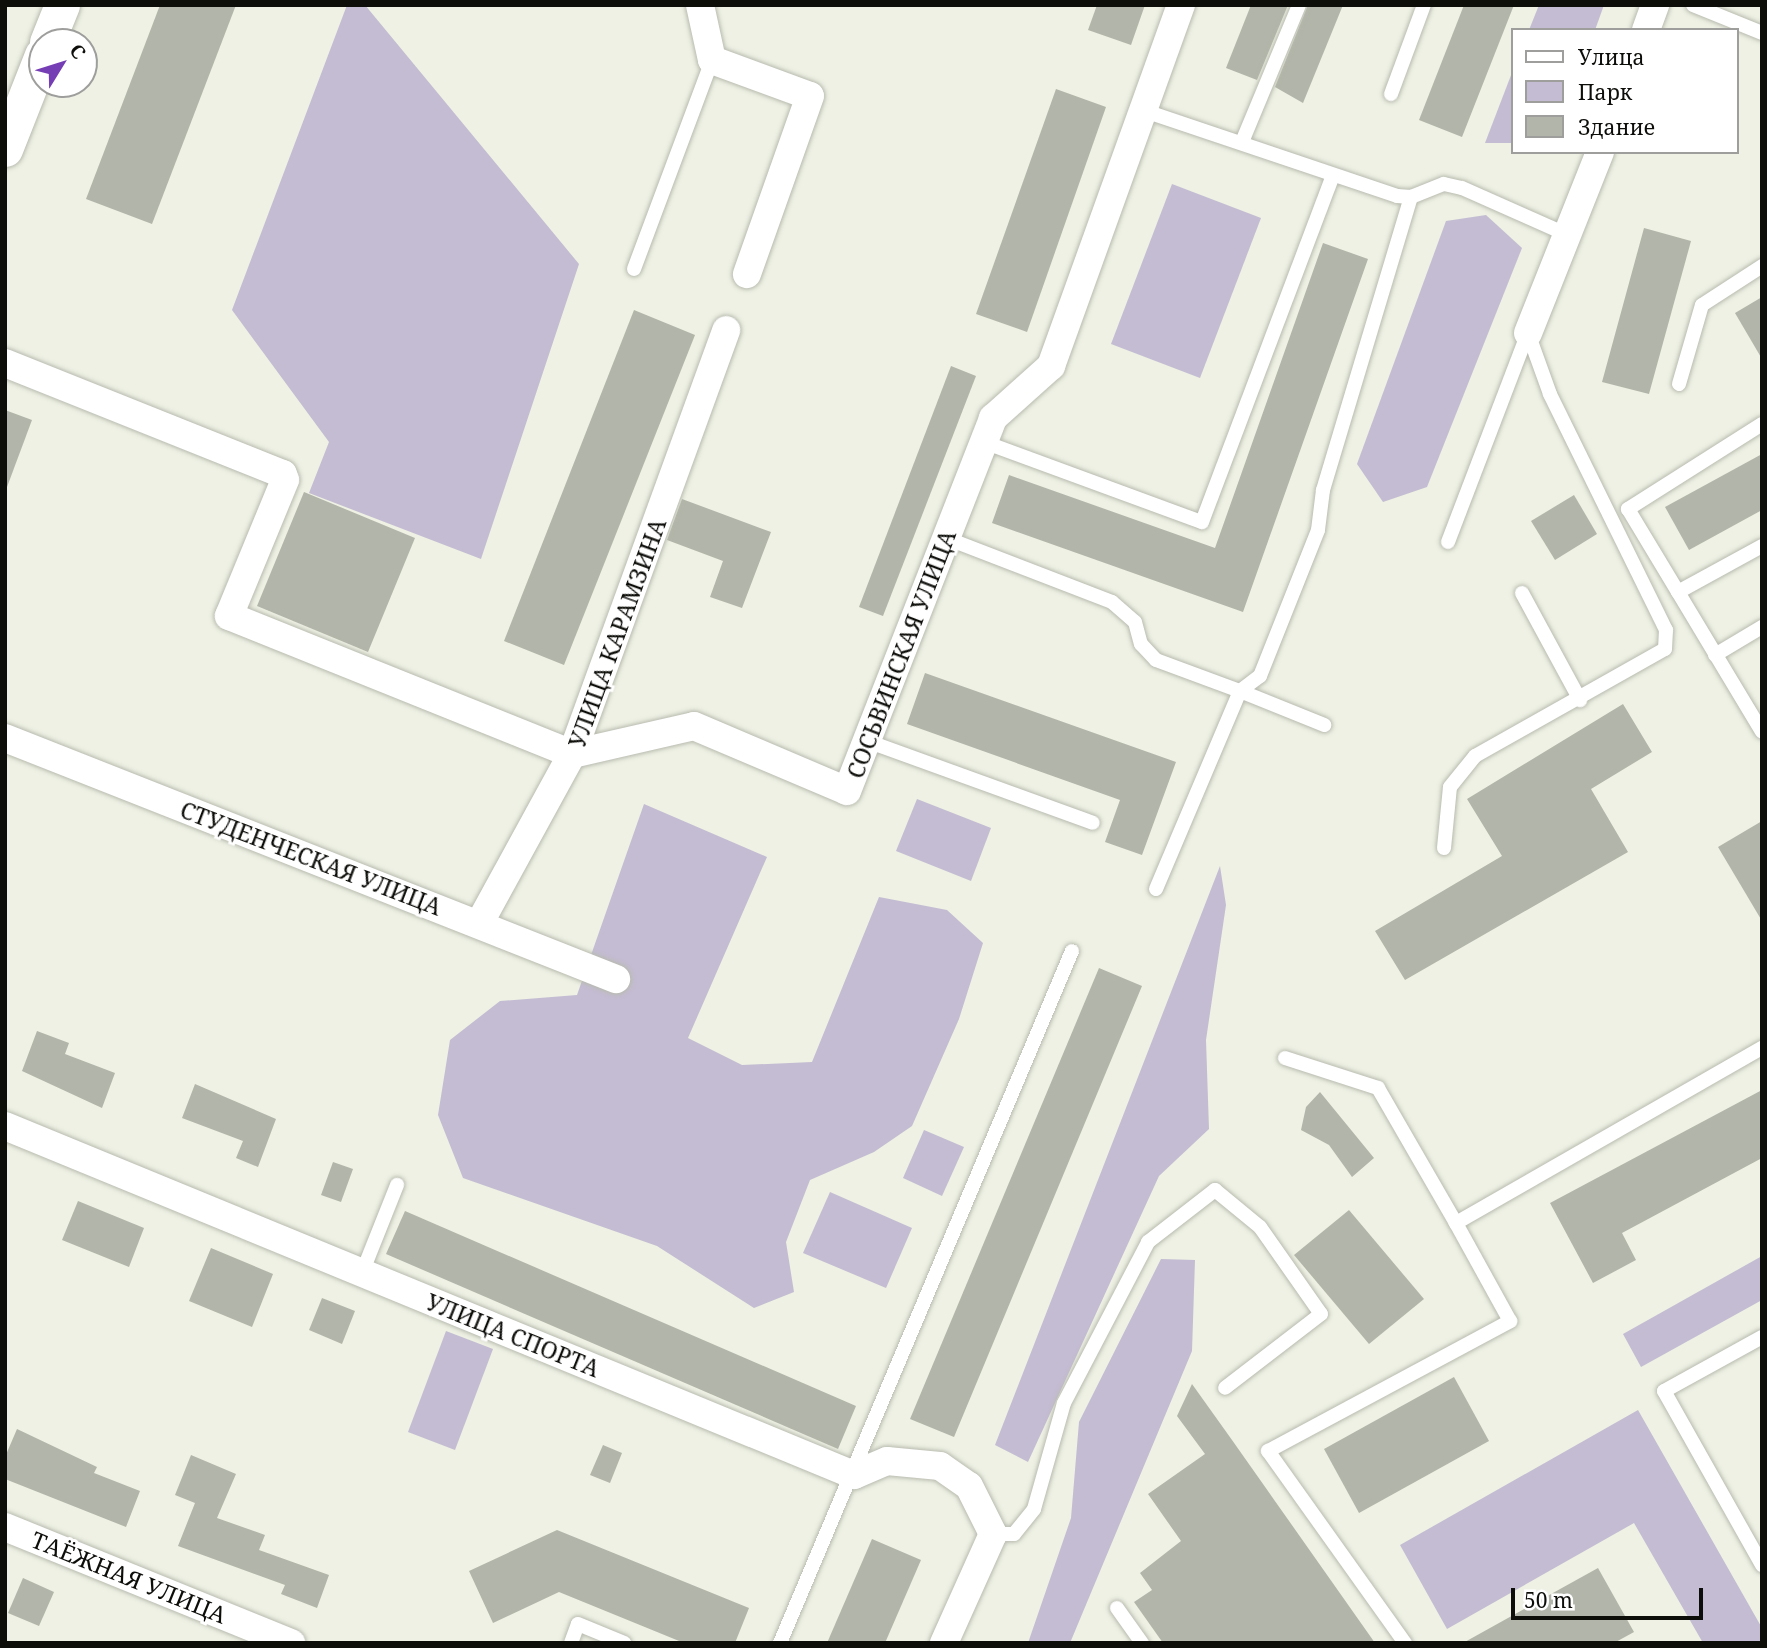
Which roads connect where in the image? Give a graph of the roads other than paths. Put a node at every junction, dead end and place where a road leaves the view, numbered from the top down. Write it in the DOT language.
graph roads {
  1 [pos="62,5"];
  2 [pos="700,5"];
  3 [pos="1181,5"];
  4 [pos="1299,5"];
  5 [pos="1424,5"];
  6 [pos="1655,5"];
  7 [pos="1693,5"];
  8 [pos="53,28"];
  9 [pos="1647,28"];
  10 [pos="1762,33"];
  11 [pos="712,60"];
  12 [pos="28,91"];
  13 [pos="1391,94"];
  14 [pos="1142,110"];
  15 [pos="1242,142"];
  16 [pos="5,149"];
  17 [pos="1599,154"];
  18 [pos="1333,176"];
  19 [pos="1411,197"];
  20 [pos="1568,235"];
  21 [pos="1762,266"];
  22 [pos="634,269"];
  23 [pos="747,274"];
  24 [pos="726,330"];
  25 [pos="1528,333"];
  26 [pos="5,363"];
  27 [pos="1679,384"];
  28 [pos="1762,424"];
  29 [pos="984,442"];
  30 [pos="946,538"];
  31 [pos="1448,542"];
  32 [pos="1762,546"];
  33 [pos="1678,592"];
  34 [pos="1522,593"];
  35 [pos="1762,627"];
  36 [pos="1715,655"];
  37 [pos="1240,691"];
  38 [pos="1580,700"];
  39 [pos="1325,725"];
  40 [pos="1762,732"];
  41 [pos="5,738"];
  42 [pos="867,741"];
  43 [pos="572,754"];
  44 [pos="1093,823"];
  45 [pos="1444,848"];
  46 [pos="1156,889"];
  47 [pos="479,924"];
  48 [pos="1072,951"];
  49 [pos="616,979"];
  50 [pos="1762,1048"];
  51 [pos="1285,1058"];
  52 [pos="5,1126"];
  53 [pos="397,1185"];
  54 [pos="1456,1223"];
  55 [pos="362,1273"];
  56 [pos="1762,1337"];
  57 [pos="1225,1388"];
  58 [pos="854,1475"];
  59 [pos="5,1527"];
  60 [pos="993,1534"];
  61 [pos="1762,1564"];
  62 [pos="1117,1608"];
  63 [pos="291,1643"];
  64 [pos="571,1643"];
  65 [pos="624,1643"];
  66 [pos="780,1643"];
  67 [pos="944,1643"];
  68 [pos="1142,1643"];
  69 [pos="1405,1643"];
  1 -- 8 [label="street"];
  2 -- 11 [label="street"];
  3 -- 14 [label="street, СОСЬВИНСКАЯ УЛИЦА"];
  4 -- 15 [label="lane"];
  5 -- 13 [label="lane"];
  6 -- 9 [label="street"];
  7 -- 10 [label="lane"];
  11 -- 22 [label="lane"];
  11 -- 23 [label="street"];
  12 -- 16 [label="street"];
  14 -- 15 [label="lane"];
  14 -- 29 [label="street, СОСЬВИНСКАЯ УЛИЦА"];
  15 -- 18 [label="lane"];
  17 -- 20 [label="street"];
  18 -- 19 [label="lane"];
  18 -- 29 [label="lane"];
  19 -- 20 [label="lane"];
  19 -- 37 [label="lane"];
  20 -- 25 [label="street"];
  21 -- 27 [label="lane"];
  24 -- 43 [label="street, УЛИЦА КАРАМЗИНА"];
  25 -- 31 [label="lane"];
  25 -- 38 [label="lane"];
  26 -- 43 [label="street"];
  28 -- 33 [label="lane"];
  29 -- 30 [label="street, СОСЬВИНСКАЯ УЛИЦА"];
  30 -- 37 [label="lane"];
  30 -- 42 [label="street, СОСЬВИНСКАЯ УЛИЦА"];
  32 -- 33 [label="lane"];
  33 -- 36 [label="lane"];
  34 -- 38 [label="lane"];
  35 -- 36 [label="lane"];
  36 -- 40 [label="lane"];
  37 -- 39 [label="lane"];
  37 -- 46 [label="lane"];
  38 -- 45 [label="lane"];
  41 -- 47 [label="street, СТУДЕНЧЕСКАЯ УЛИЦА"];
  42 -- 43 [label="street, СОСЬВИНСКАЯ УЛИЦА"];
  42 -- 44 [label="lane"];
  43 -- 47 [label="street, УЛИЦА КАРАМЗИНА"];
  47 -- 49 [label="street, СТУДЕНЧЕСКАЯ УЛИЦА"];
  48 -- 58 [label="lane"];
  50 -- 54 [label="lane"];
  51 -- 54 [label="lane"];
  52 -- 55 [label="street, УЛИЦА СПОРТА"];
  53 -- 55 [label="lane"];
  54 -- 69 [label="lane"];
  55 -- 58 [label="street, УЛИЦА СПОРТА"];
  56 -- 61 [label="lane"];
  57 -- 60 [label="lane"];
  58 -- 60 [label="street"];
  58 -- 66 [label="lane"];
  59 -- 63 [label="street, ТАЁЖНАЯ УЛИЦА"];
  60 -- 67 [label="street"];
  62 -- 68 [label="lane"];
  64 -- 65 [label="lane"];
}
